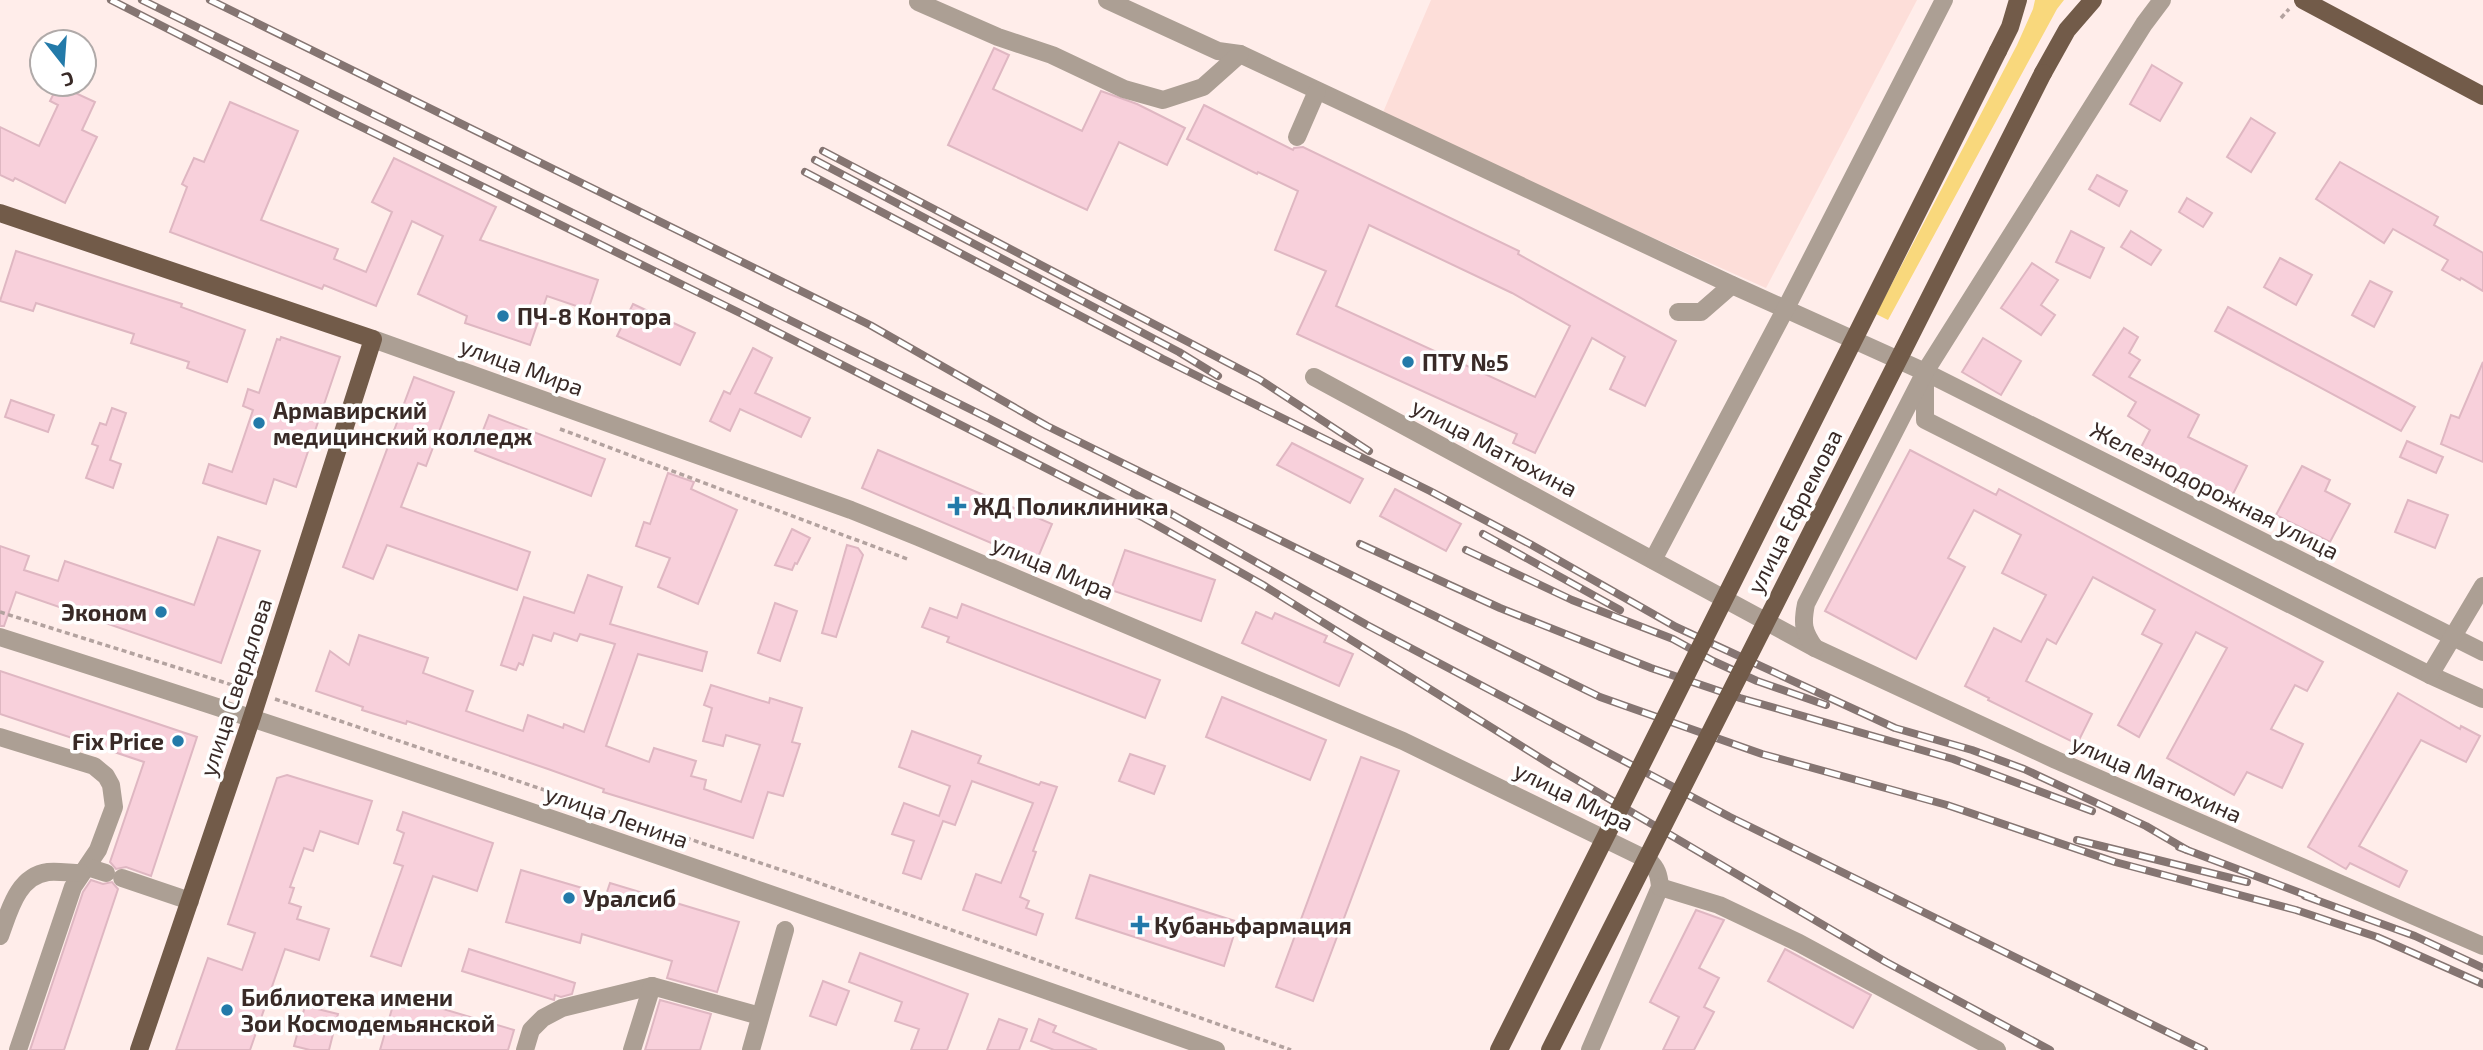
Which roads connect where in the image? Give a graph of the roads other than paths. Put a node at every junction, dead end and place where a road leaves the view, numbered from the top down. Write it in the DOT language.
graph roads {
  1 [pos="1107,0"];
  2 [pos="1944,0"];
  3 [pos="2018,0"];
  4 [pos="2093,0"];
  5 [pos="2162,0"];
  6 [pos="2303,0"];
  7 [pos="918,2"];
  8 [pos="1240,54"];
  9 [pos="1317,90"];
  10 [pos="2483,96"];
  11 [pos="1297,137"];
  12 [pos="0,213"];
  13 [pos="1732,285"];
  14 [pos="1786,308"];
  15 [pos="1678,312"];
  16 [pos="373,339"];
  17 [pos="1925,372"];
  18 [pos="1314,377"];
  19 [pos="1653,560"];
  20 [pos="2483,586"];
  21 [pos="0,636"];
  22 [pos="2451,637"];
  23 [pos="1815,648"];
  24 [pos="2483,652"];
  25 [pos="2430,675"];
  26 [pos="2483,699"];
  27 [pos="252,717"];
  28 [pos="0,737"];
  29 [pos="84,870"];
  30 [pos="1660,887"];
  31 [pos="190,901"];
  32 [pos="785,930"];
  33 [pos="0,936"];
  34 [pos="2483,946"];
  35 [pos="652,986"];
  36 [pos="760,1016"];
  37 [pos="18,1050"];
  38 [pos="139,1050"];
  39 [pos="525,1050"];
  40 [pos="632,1050"];
  41 [pos="751,1050"];
  42 [pos="1216,1050"];
  43 [pos="1499,1050"];
  44 [pos="1550,1050"];
  45 [pos="1590,1050"];
  46 [pos="1997,1050"];
  1 -- 8 [label="street, Железнодорожная улица"];
  2 -- 14 [label="street"];
  3 -- 43 [label="main road, улица Ефремова, bridge"];
  4 -- 44 [label="main road, улица Ефремова, bridge"];
  5 -- 17 [label="street"];
  6 -- 10 [label="main road"];
  7 -- 8 [label="street"];
  8 -- 9 [label="street, Железнодорожная улица"];
  9 -- 11 [label="street"];
  9 -- 13 [label="street, Железнодорожная улица"];
  12 -- 16 [label="main road, улица Мира"];
  13 -- 14 [label="street, Железнодорожная улица"];
  13 -- 15 [label="street"];
  14 -- 17 [label="street, Железнодорожная улица"];
  14 -- 19 [label="street"];
  16 -- 27 [label="main road, улица Свердлова"];
  16 -- 30 [label="street, улица Мира"];
  17 -- 22 [label="street, Железнодорожная улица"];
  17 -- 23 [label="street"];
  17 -- 25 [label="street"];
  18 -- 19 [label="street, улица Матюхина"];
  19 -- 23 [label="street, улица Матюхина"];
  20 -- 22 [label="street"];
  21 -- 27 [label="street, улица Ленина"];
  22 -- 24 [label="street, Железнодорожная улица"];
  22 -- 25 [label="street"];
  23 -- 34 [label="street, улица Матюхина"];
  25 -- 26 [label="street"];
  27 -- 31 [label="main road, улица Свердлова"];
  27 -- 42 [label="street, улица Ленина"];
  28 -- 29 [label="street"];
  29 -- 31 [label="street"];
  29 -- 33 [label="street"];
  29 -- 37 [label="street"];
  30 -- 45 [label="street"];
  30 -- 46 [label="street"];
  31 -- 38 [label="main road, улица Свердлова"];
  32 -- 36 [label="street"];
  35 -- 36 [label="street"];
  35 -- 39 [label="street"];
  35 -- 40 [label="street"];
  36 -- 41 [label="street"];
}
